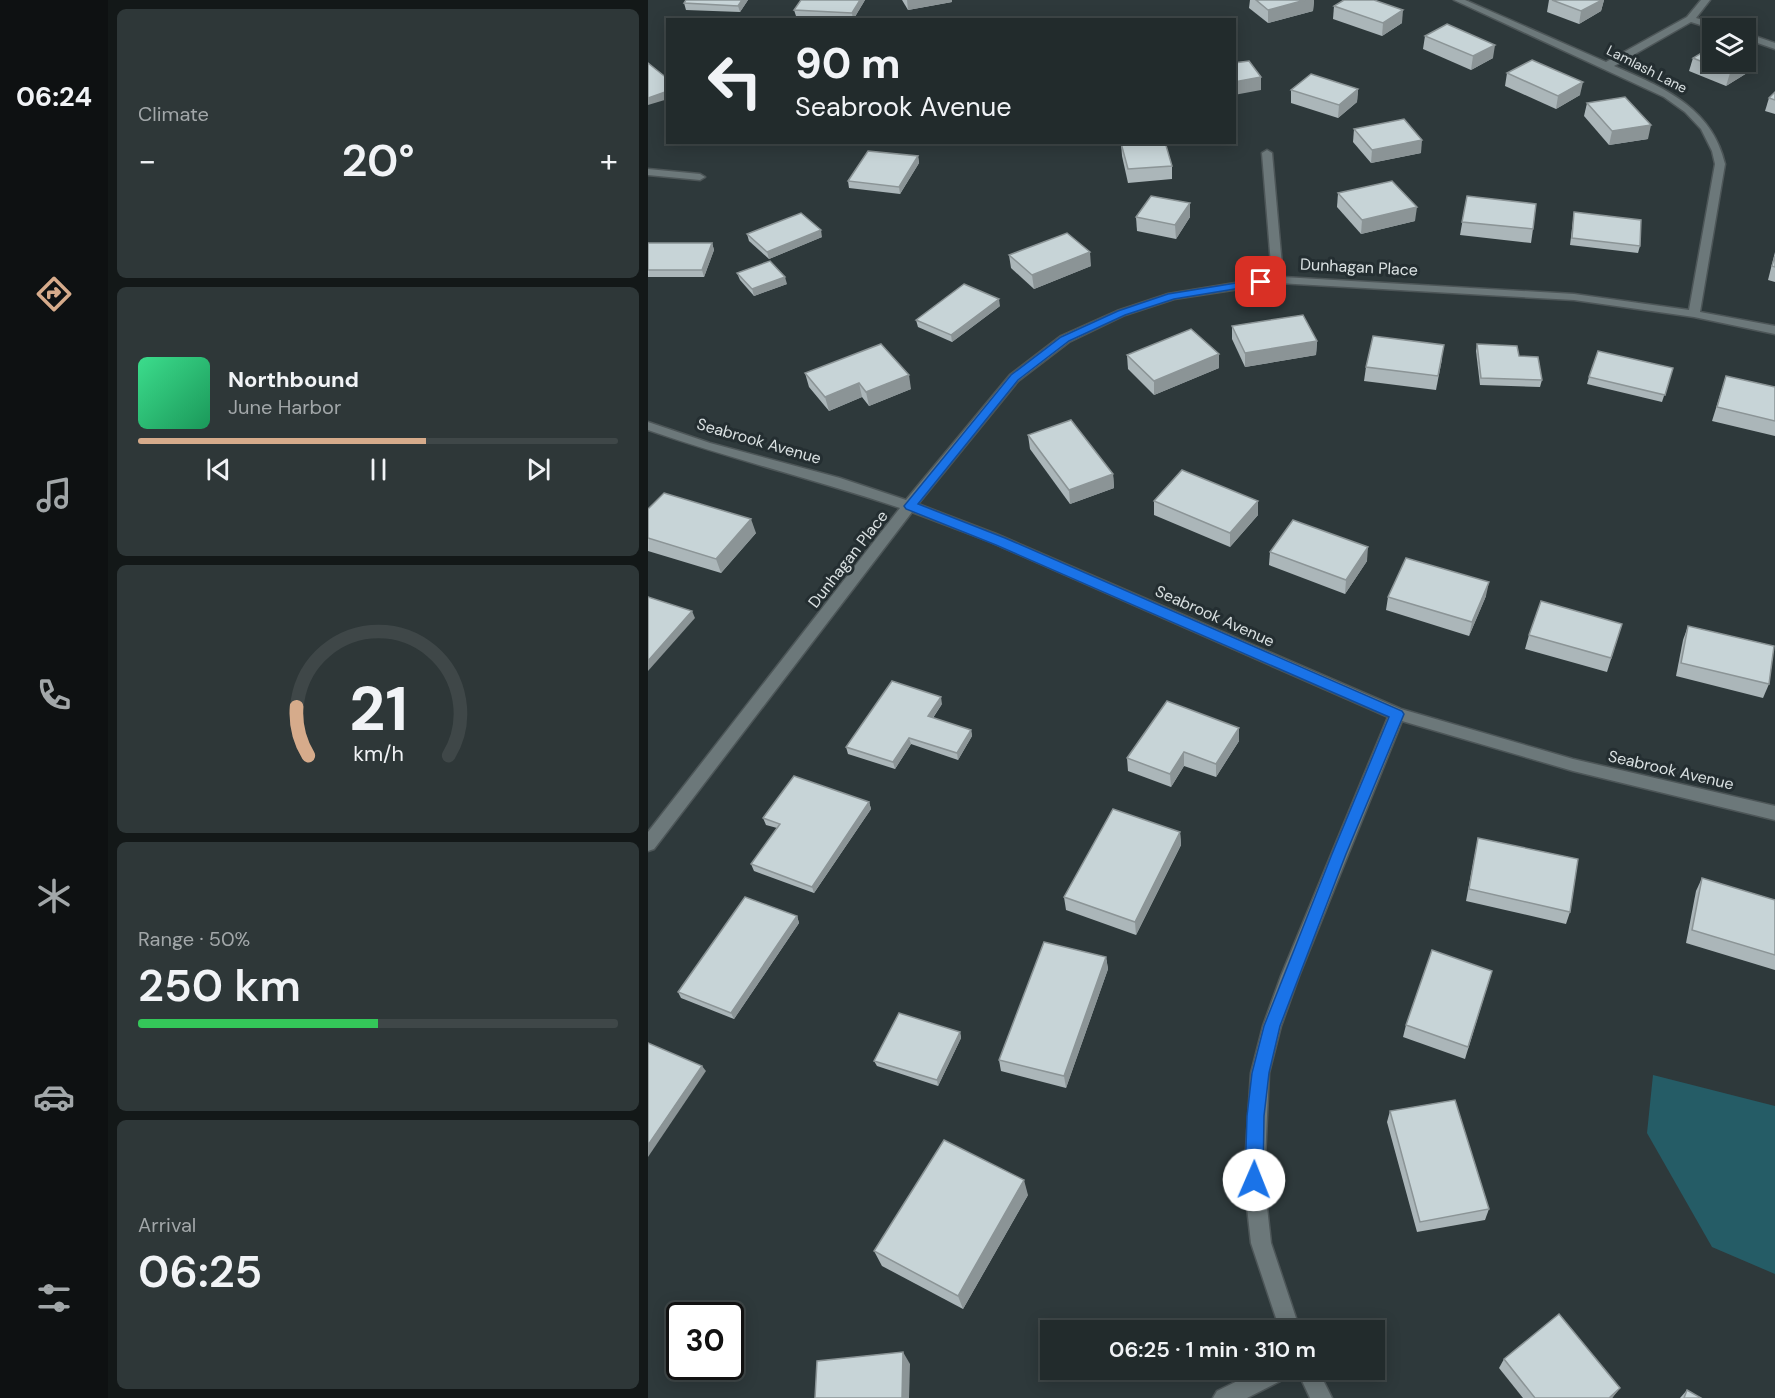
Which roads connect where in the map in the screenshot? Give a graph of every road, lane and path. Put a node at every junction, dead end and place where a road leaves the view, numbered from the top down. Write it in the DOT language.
graph roads {
  1 [pos="1458,0"];
  2 [pos="1706,0"];
  3 [pos="1690,19"];
  4 [pos="1702,22"];
  5 [pos="1756,39"];
  6 [pos="1775,46"];
  7 [pos="1608,65"];
  8 [pos="1267,153"];
  9 [pos="648,172"];
  10 [pos="700,177"];
  11 [pos="1278,280"];
  12 [pos="1694,314"];
  13 [pos="1775,330"];
  14 [pos="648,426"];
  15 [pos="910,506"];
  16 [pos="1397,714"];
  17 [pos="1775,813"];
  18 [pos="648,844"];
  19 [pos="1287,1320"];
  20 [pos="1261,1380"];
  21 [pos="1312,1380"];
  22 [pos="1224,1398"];
  23 [pos="1321,1398"];
  1 -- 7 [label="street, Lamlash Lane"];
  2 -- 3 [label="street"];
  3 -- 4 [label="street"];
  3 -- 7 [label="street"];
  5 -- 6 [label="street"];
  7 -- 12 [label="street, Lamlash Lane"];
  8 -- 11 [label="street"];
  9 -- 10 [label="street"];
  11 -- 12 [label="street, Dunhagan Place"];
  11 -- 15 [label="street, Dunhagan Place"];
  12 -- 13 [label="street, Dunhagan Place"];
  14 -- 15 [label="street, Seabrook Avenue"];
  15 -- 16 [label="street, Seabrook Avenue"];
  15 -- 18 [label="street, Dunhagan Place"];
  16 -- 17 [label="street, Seabrook Avenue"];
  16 -- 19 [label="street"];
  20 -- 22 [label="street"];
  21 -- 23 [label="street"];
}
